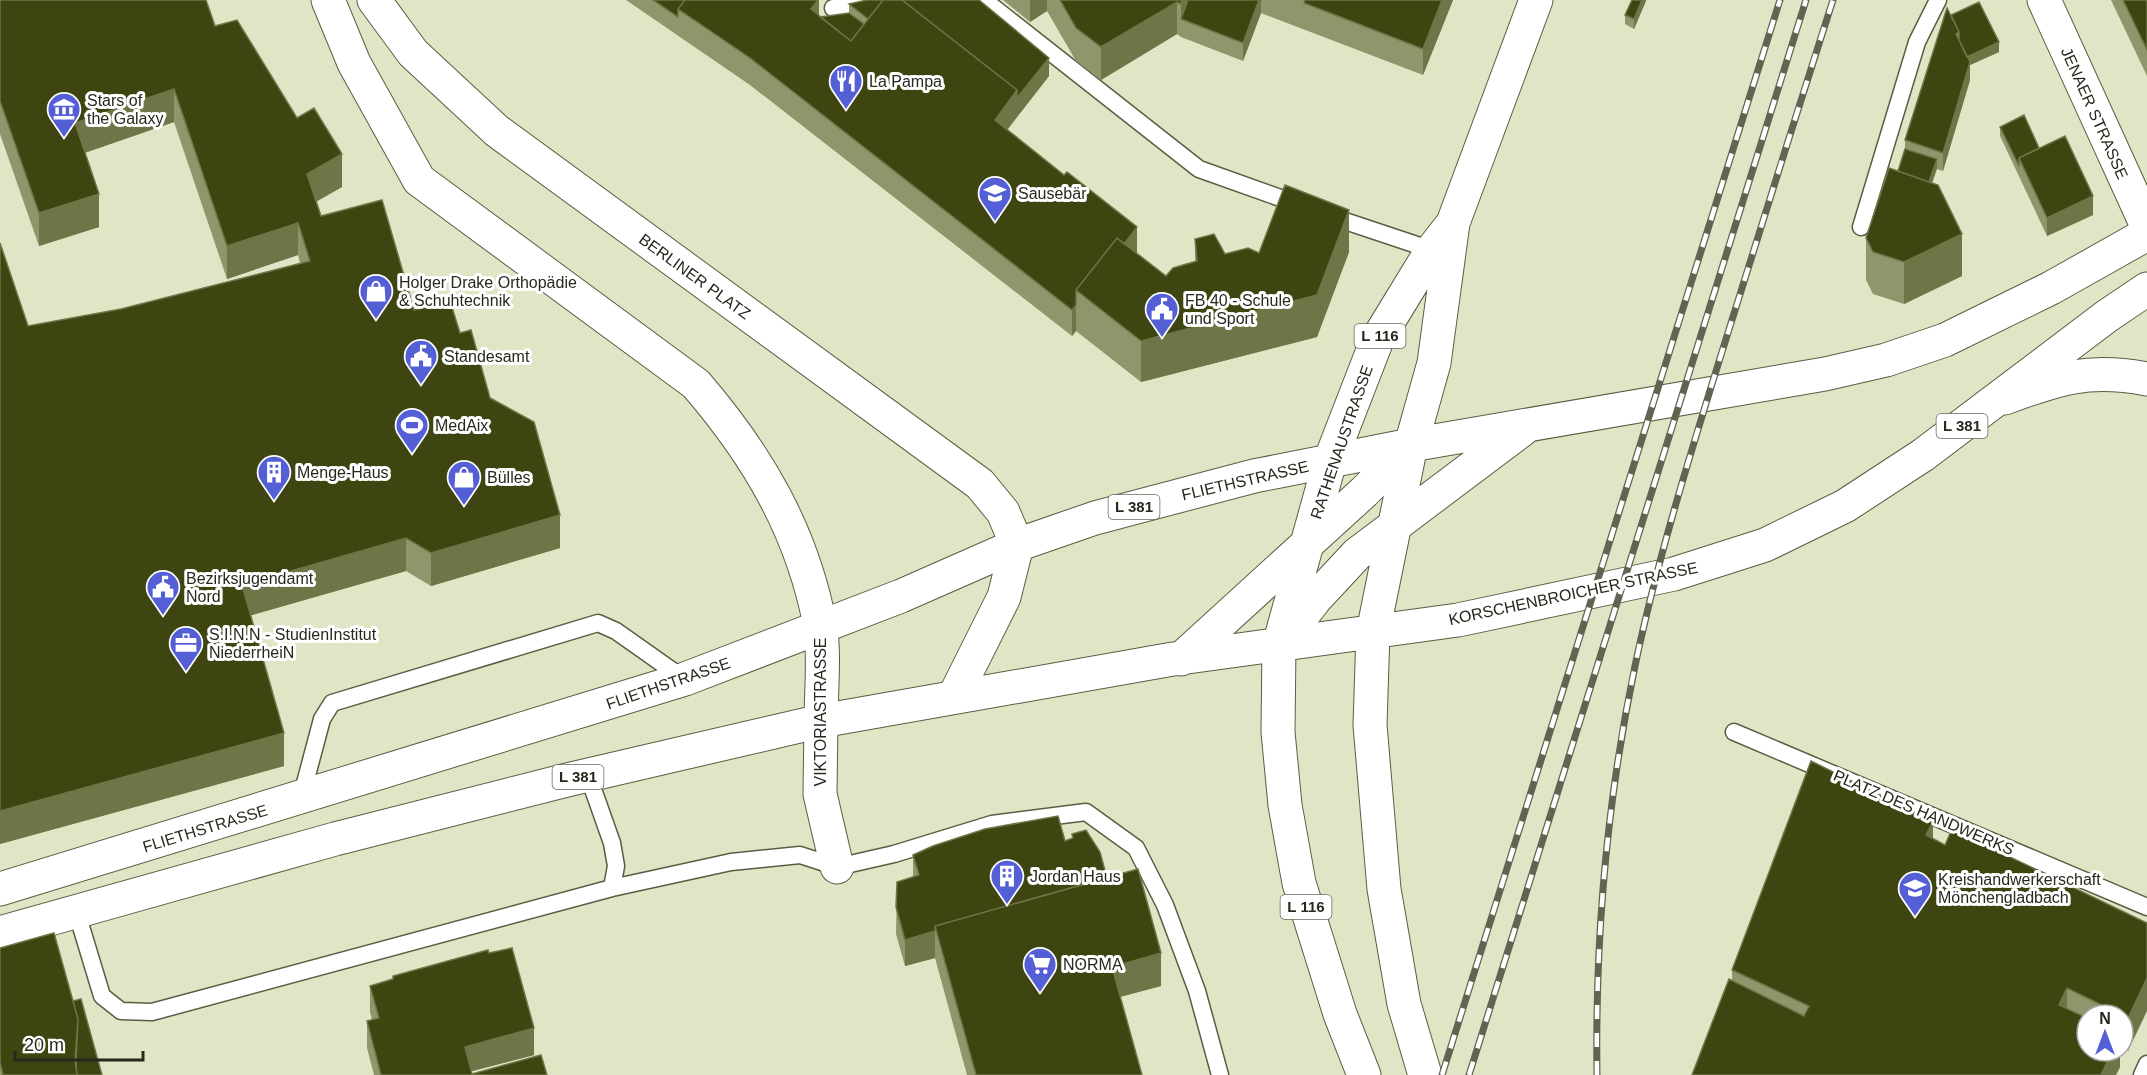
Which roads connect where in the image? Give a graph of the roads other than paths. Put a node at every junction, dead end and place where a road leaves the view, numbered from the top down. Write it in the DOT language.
graph roads {
  1 [pos="328,0"];
  2 [pos="374,0"];
  3 [pos="898,0"];
  4 [pos="984,0"];
  5 [pos="1536,0"];
  6 [pos="1938,0"];
  7 [pos="2044,0"];
  8 [pos="833,8"];
  9 [pos="1453,223"];
  10 [pos="2147,226"];
  11 [pos="1861,227"];
  12 [pos="2147,234"];
  13 [pos="1432,250"];
  14 [pos="2147,289"];
  15 [pos="2147,379"];
  16 [pos="1995,401"];
  17 [pos="1527,426"];
  18 [pos="1411,445"];
  19 [pos="1330,461"];
  20 [pos="1393,528"];
  21 [pos="1306,544"];
  22 [pos="1017,545"];
  23 [pos="820,627"];
  24 [pos="1373,632"];
  25 [pos="1279,645"];
  26 [pos="1181,659"];
  27 [pos="685,679"];
  28 [pos="955,696"];
  29 [pos="821,721"];
  30 [pos="1734,732"];
  31 [pos="588,775"];
  32 [pos="300,799"];
  33 [pos="837,867"];
  34 [pos="612,888"];
  35 [pos="0,889"];
  36 [pos="2147,907"];
  37 [pos="76,910"];
  38 [pos="0,933"];
  39 [pos="2147,1064"];
  40 [pos="1220,1075"];
  41 [pos="1364,1075"];
  42 [pos="1425,1075"];
  43 [pos="2142,1075"];
  1 -- 23 [label="main road"];
  2 -- 22 [label="main road, BERLINER PLATZ"];
  3 -- 8 [label="lane"];
  4 -- 13 [label="lane"];
  5 -- 9 [label="main road, RATHENAUSTRASSE / L 116"];
  6 -- 11 [label="lane"];
  7 -- 10 [label="main road, JENAER STRASSE"];
  9 -- 13 [label="main road, RATHENAUSTRASSE / L 116"];
  9 -- 18 [label="main road, RATHENAUSTRASSE / L 116"];
  12 -- 17 [label="main road, L 381"];
  13 -- 19 [label="main road, RATHENAUSTRASSE / L 116"];
  14 -- 16 [label="main road, KORSCHENBROICHER STRASSE / L 381"];
  15 -- 16 [label="main road"];
  16 -- 24 [label="main road, KORSCHENBROICHER STRASSE / L 381"];
  17 -- 18 [label="main road, L 381"];
  17 -- 20 [label="main road"];
  18 -- 19 [label="main road, L 381"];
  18 -- 20 [label="main road, RATHENAUSTRASSE / L 116"];
  18 -- 21 [label="main road"];
  19 -- 21 [label="main road, RATHENAUSTRASSE / L 116"];
  19 -- 22 [label="main road, FLIETHSTRASSE / L 381"];
  20 -- 24 [label="main road, RATHENAUSTRASSE / L 116"];
  20 -- 25 [label="main road"];
  21 -- 25 [label="main road, RATHENAUSTRASSE / L 116"];
  21 -- 26 [label="main road"];
  22 -- 23 [label="main road, FLIETHSTRASSE / L 381"];
  22 -- 28 [label="main road"];
  23 -- 27 [label="main road, FLIETHSTRASSE / L 381"];
  23 -- 29 [label="main road, VIKTORIASTRASSE"];
  24 -- 25 [label="main road, KORSCHENBROICHER STRASSE / L 381"];
  24 -- 42 [label="main road, L 116"];
  25 -- 26 [label="main road, L 381"];
  25 -- 41 [label="main road, L 116"];
  26 -- 28 [label="main road, L 381"];
  27 -- 32 [label="main road, FLIETHSTRASSE / L 381"];
  27 -- 32 [label="lane"];
  28 -- 29 [label="main road, L 381"];
  29 -- 31 [label="main road, L 381"];
  29 -- 33 [label="main road, VIKTORIASTRASSE"];
  30 -- 36 [label="lane, PLATZ DES HANDWERKS"];
  31 -- 34 [label="lane"];
  31 -- 37 [label="main road, L 381"];
  32 -- 35 [label="main road, FLIETHSTRASSE / L 381"];
  33 -- 34 [label="lane"];
  33 -- 40 [label="lane"];
  34 -- 37 [label="lane"];
  37 -- 38 [label="main road, L 381"];
  39 -- 43 [label="lane"];
}
